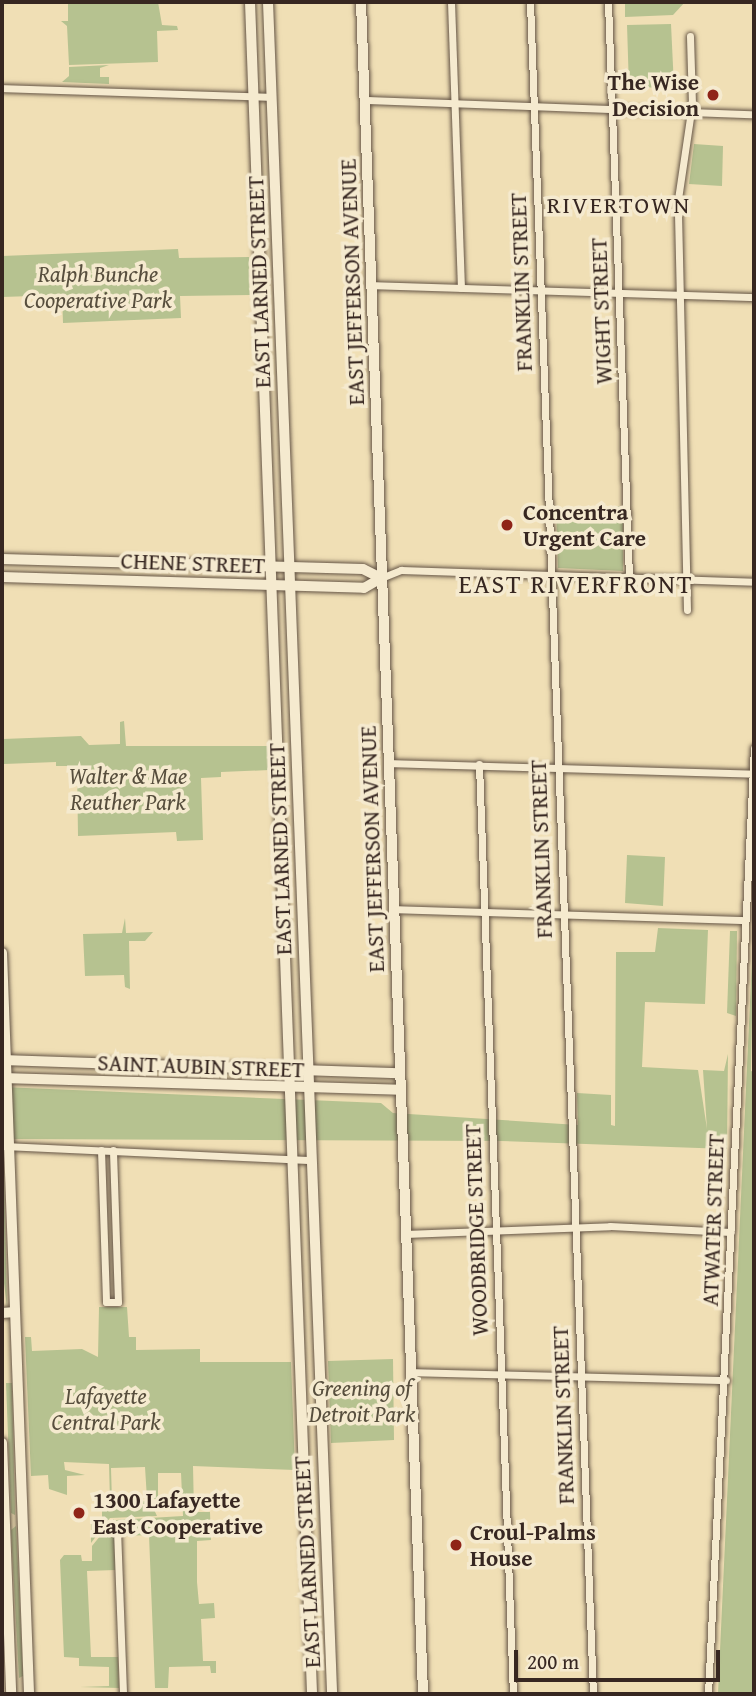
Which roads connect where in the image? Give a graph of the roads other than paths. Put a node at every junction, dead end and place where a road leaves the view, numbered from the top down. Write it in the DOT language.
graph roads {
  1 [pos="250,2"];
  2 [pos="268,2"];
  3 [pos="361,2"];
  4 [pos="451,2"];
  5 [pos="530,2"];
  6 [pos="608,2"];
  7 [pos="690,36"];
  8 [pos="252,78"];
  9 [pos="270,80"];
  10 [pos="2,88"];
  11 [pos="253,96"];
  12 [pos="271,97"];
  13 [pos="364,100"];
  14 [pos="454,103"];
  15 [pos="533,106"];
  16 [pos="612,109"];
  17 [pos="690,111"];
  18 [pos="754,114"];
  19 [pos="254,118"];
  20 [pos="272,118"];
  21 [pos="258,236"];
  22 [pos="276,236"];
  23 [pos="371,285"];
  24 [pos="461,288"];
  25 [pos="540,290"];
  26 [pos="620,293"];
  27 [pos="681,295"];
  28 [pos="754,297"];
  29 [pos="281,362"];
  30 [pos="263,363"];
  31 [pos="270,549"];
  32 [pos="288,550"];
  33 [pos="5,559"];
  34 [pos="87,562"];
  35 [pos="173,565"];
  36 [pos="251,566"];
  37 [pos="271,566"];
  38 [pos="289,567"];
  39 [pos="311,568"];
  40 [pos="353,569"];
  41 [pos="551,575"];
  42 [pos="5,577"];
  43 [pos="629,577"];
  44 [pos="381,578"];
  45 [pos="87,580"];
  46 [pos="688,580"];
  47 [pos="173,582"];
  48 [pos="754,582"];
  49 [pos="250,584"];
  50 [pos="272,585"];
  51 [pos="289,585"];
  52 [pos="310,586"];
  53 [pos="352,587"];
  54 [pos="272,606"];
  55 [pos="290,606"];
  56 [pos="687,610"];
  57 [pos="754,748"];
  58 [pos="388,762"];
  59 [pos="479,764"];
  60 [pos="558,767"];
  61 [pos="752,774"];
  62 [pos="298,821"];
  63 [pos="280,822"];
  64 [pos="393,909"];
  65 [pos="484,911"];
  66 [pos="563,912"];
  67 [pos="745,920"];
  68 [pos="2,955"];
  69 [pos="285,964"];
  70 [pos="303,964"];
  71 [pos="3,1040"];
  72 [pos="288,1054"];
  73 [pos="306,1054"];
  74 [pos="4,1060"];
  75 [pos="25,1061"];
  76 [pos="146,1065"];
  77 [pos="271,1070"];
  78 [pos="289,1071"];
  79 [pos="307,1072"];
  80 [pos="326,1073"];
  81 [pos="399,1073"];
  82 [pos="372,1074"];
  83 [pos="4,1078"];
  84 [pos="23,1079"];
  85 [pos="146,1083"];
  86 [pos="271,1088"];
  87 [pos="289,1088"];
  88 [pos="308,1089"];
  89 [pos="325,1089"];
  90 [pos="373,1090"];
  91 [pos="400,1090"];
  92 [pos="5,1145"];
  93 [pos="101,1150"];
  94 [pos="113,1150"];
  95 [pos="292,1159"];
  96 [pos="310,1160"];
  97 [pos="6,1164"];
  98 [pos="293,1180"];
  99 [pos="311,1181"];
  100 [pos="575,1227"];
  101 [pos="116,1229"];
  102 [pos="314,1229"];
  103 [pos="104,1230"];
  104 [pos="295,1230"];
  105 [pos="496,1230"];
  106 [pos="731,1232"];
  107 [pos="405,1234"];
  108 [pos="15,1312"];
  109 [pos="2,1313"];
  110 [pos="410,1372"];
  111 [pos="501,1373"];
  112 [pos="580,1376"];
  113 [pos="726,1380"];
  114 [pos="303,1437"];
  115 [pos="320,1437"];
  116 [pos="2,1443"];
  117 [pos="23,1522"];
  118 [pos="5,1523"];
  119 [pos="117,1529"];
  120 [pos="10,1677"];
  121 [pos="29,1679"];
  122 [pos="312,1689"];
  123 [pos="332,1690"];
  124 [pos="11,1694"];
  125 [pos="29,1694"];
  126 [pos="123,1694"];
  127 [pos="422,1694"];
  128 [pos="513,1694"];
  129 [pos="593,1694"];
  130 [pos="708,1694"];
  1 -- 8 [label="street, EAST LARNED STREET"];
  2 -- 9 [label="street, EAST LARNED STREET"];
  3 -- 13 [label="street, EAST JEFFERSON AVENUE"];
  4 -- 14 [label="street"];
  5 -- 15 [label="street, FRANKLIN STREET"];
  6 -- 16 [label="street, WIGHT STREET"];
  7 -- 17 [label="street"];
  8 -- 9 [label="street"];
  8 -- 11 [label="street, EAST LARNED STREET"];
  9 -- 12 [label="street, EAST LARNED STREET"];
  10 -- 11 [label="street"];
  11 -- 12 [label="street"];
  11 -- 19 [label="street, EAST LARNED STREET"];
  12 -- 20 [label="street, EAST LARNED STREET"];
  13 -- 14 [label="street"];
  13 -- 23 [label="street, EAST JEFFERSON AVENUE"];
  14 -- 15 [label="street"];
  14 -- 24 [label="street"];
  15 -- 16 [label="street"];
  15 -- 25 [label="street, FRANKLIN STREET"];
  16 -- 17 [label="street"];
  16 -- 26 [label="street, WIGHT STREET"];
  17 -- 18 [label="street"];
  17 -- 27 [label="street"];
  19 -- 20 [label="street"];
  19 -- 21 [label="street, EAST LARNED STREET"];
  20 -- 22 [label="street, EAST LARNED STREET"];
  21 -- 22 [label="street"];
  21 -- 30 [label="street, EAST LARNED STREET"];
  22 -- 29 [label="street, EAST LARNED STREET"];
  23 -- 24 [label="street"];
  23 -- 44 [label="street, EAST JEFFERSON AVENUE"];
  24 -- 25 [label="street"];
  25 -- 26 [label="street"];
  25 -- 41 [label="street, FRANKLIN STREET"];
  26 -- 27 [label="street"];
  26 -- 43 [label="street, WIGHT STREET"];
  27 -- 28 [label="street"];
  27 -- 46 [label="street"];
  29 -- 30 [label="street"];
  29 -- 32 [label="street, EAST LARNED STREET"];
  30 -- 31 [label="street, EAST LARNED STREET"];
  31 -- 32 [label="street"];
  31 -- 37 [label="street, EAST LARNED STREET"];
  32 -- 38 [label="street, EAST LARNED STREET"];
  33 -- 34 [label="street, CHENE STREET"];
  33 -- 42 [label="street"];
  34 -- 35 [label="street, CHENE STREET"];
  34 -- 45 [label="street"];
  35 -- 36 [label="street, CHENE STREET"];
  35 -- 47 [label="street"];
  36 -- 37 [label="street, CHENE STREET"];
  36 -- 49 [label="street"];
  37 -- 38 [label="street, CHENE STREET"];
  37 -- 50 [label="street, EAST LARNED STREET"];
  38 -- 39 [label="street, CHENE STREET"];
  38 -- 51 [label="street, EAST LARNED STREET"];
  39 -- 40 [label="street, CHENE STREET"];
  39 -- 52 [label="street"];
  40 -- 44 [label="street, CHENE STREET"];
  40 -- 53 [label="street"];
  41 -- 43 [label="street, CHENE STREET"];
  41 -- 44 [label="street, CHENE STREET"];
  41 -- 60 [label="street, FRANKLIN STREET"];
  42 -- 45 [label="street, CHENE STREET"];
  43 -- 46 [label="street, CHENE STREET"];
  44 -- 53 [label="street, CHENE STREET"];
  44 -- 58 [label="street, EAST JEFFERSON AVENUE"];
  45 -- 47 [label="street, CHENE STREET"];
  46 -- 48 [label="street, CHENE STREET"];
  46 -- 56 [label="street"];
  47 -- 49 [label="street, CHENE STREET"];
  49 -- 50 [label="street, CHENE STREET"];
  50 -- 51 [label="street, CHENE STREET"];
  50 -- 54 [label="street, EAST LARNED STREET"];
  51 -- 52 [label="street, CHENE STREET"];
  51 -- 55 [label="street, EAST LARNED STREET"];
  52 -- 53 [label="street, CHENE STREET"];
  54 -- 55 [label="street"];
  54 -- 63 [label="street, EAST LARNED STREET"];
  55 -- 62 [label="street, EAST LARNED STREET"];
  57 -- 61 [label="street, ATWATER STREET"];
  58 -- 59 [label="street"];
  58 -- 64 [label="street, EAST JEFFERSON AVENUE"];
  59 -- 60 [label="street"];
  59 -- 65 [label="street, WOODBRIDGE STREET"];
  60 -- 61 [label="street"];
  60 -- 66 [label="street, FRANKLIN STREET"];
  61 -- 67 [label="street, ATWATER STREET"];
  62 -- 63 [label="street"];
  62 -- 70 [label="street, EAST LARNED STREET"];
  63 -- 69 [label="street, EAST LARNED STREET"];
  64 -- 65 [label="street"];
  64 -- 81 [label="street, EAST JEFFERSON AVENUE"];
  65 -- 66 [label="street"];
  65 -- 105 [label="street, WOODBRIDGE STREET"];
  66 -- 67 [label="street"];
  66 -- 100 [label="street, FRANKLIN STREET"];
  67 -- 106 [label="street, ATWATER STREET"];
  68 -- 71 [label="street"];
  69 -- 70 [label="street"];
  69 -- 72 [label="street, EAST LARNED STREET"];
  70 -- 73 [label="street, EAST LARNED STREET"];
  71 -- 74 [label="street"];
  72 -- 73 [label="street"];
  72 -- 78 [label="street, EAST LARNED STREET"];
  73 -- 79 [label="street, EAST LARNED STREET"];
  74 -- 75 [label="street, SAINT AUBIN STREET"];
  74 -- 83 [label="street"];
  75 -- 76 [label="street, SAINT AUBIN STREET"];
  75 -- 84 [label="street"];
  76 -- 77 [label="street, SAINT AUBIN STREET"];
  76 -- 85 [label="street"];
  77 -- 78 [label="street, SAINT AUBIN STREET"];
  77 -- 86 [label="street"];
  78 -- 79 [label="street, SAINT AUBIN STREET"];
  78 -- 87 [label="street, EAST LARNED STREET"];
  79 -- 80 [label="street, SAINT AUBIN STREET"];
  79 -- 88 [label="street, EAST LARNED STREET"];
  80 -- 82 [label="street, SAINT AUBIN STREET"];
  80 -- 89 [label="street"];
  81 -- 82 [label="street, SAINT AUBIN STREET"];
  81 -- 91 [label="street, EAST JEFFERSON AVENUE"];
  82 -- 90 [label="street"];
  83 -- 84 [label="street, SAINT AUBIN STREET"];
  83 -- 92 [label="street"];
  84 -- 85 [label="street, SAINT AUBIN STREET"];
  85 -- 86 [label="street, SAINT AUBIN STREET"];
  86 -- 87 [label="street, SAINT AUBIN STREET"];
  87 -- 88 [label="street, SAINT AUBIN STREET"];
  87 -- 95 [label="street, EAST LARNED STREET"];
  88 -- 89 [label="street, SAINT AUBIN STREET"];
  88 -- 96 [label="street, EAST LARNED STREET"];
  89 -- 90 [label="street, SAINT AUBIN STREET"];
  90 -- 91 [label="street, SAINT AUBIN STREET"];
  91 -- 107 [label="street, EAST JEFFERSON AVENUE"];
  92 -- 93 [label="street"];
  92 -- 97 [label="street"];
  93 -- 94 [label="street"];
  93 -- 103 [label="street"];
  94 -- 95 [label="street"];
  94 -- 101 [label="street"];
  95 -- 96 [label="street"];
  95 -- 98 [label="street, EAST LARNED STREET"];
  96 -- 99 [label="street, EAST LARNED STREET"];
  97 -- 108 [label="street"];
  98 -- 99 [label="street"];
  98 -- 104 [label="street, EAST LARNED STREET"];
  99 -- 102 [label="street, EAST LARNED STREET"];
  100 -- 105 [label="street"];
  100 -- 106 [label="street"];
  100 -- 112 [label="street, FRANKLIN STREET"];
  101 -- 103 [label="street"];
  101 -- 103 [label="street"];
  102 -- 104 [label="street"];
  102 -- 115 [label="street, EAST LARNED STREET"];
  104 -- 114 [label="street, EAST LARNED STREET"];
  105 -- 107 [label="street"];
  105 -- 111 [label="street, WOODBRIDGE STREET"];
  106 -- 113 [label="street, ATWATER STREET"];
  107 -- 110 [label="street, EAST JEFFERSON AVENUE"];
  108 -- 109 [label="street"];
  108 -- 117 [label="street"];
  110 -- 111 [label="street"];
  110 -- 127 [label="street, EAST JEFFERSON AVENUE"];
  111 -- 112 [label="street"];
  111 -- 128 [label="street, WOODBRIDGE STREET"];
  112 -- 113 [label="street"];
  112 -- 129 [label="street, FRANKLIN STREET"];
  113 -- 130 [label="street, ATWATER STREET"];
  114 -- 115 [label="street"];
  114 -- 122 [label="street, EAST LARNED STREET"];
  115 -- 123 [label="street, EAST LARNED STREET"];
  116 -- 118 [label="street"];
  117 -- 118 [label="street"];
  117 -- 121 [label="street"];
  118 -- 120 [label="street"];
  119 -- 126 [label="street"];
  120 -- 121 [label="street"];
  120 -- 124 [label="street"];
  121 -- 125 [label="street"];
  122 -- 123 [label="street"];
}
